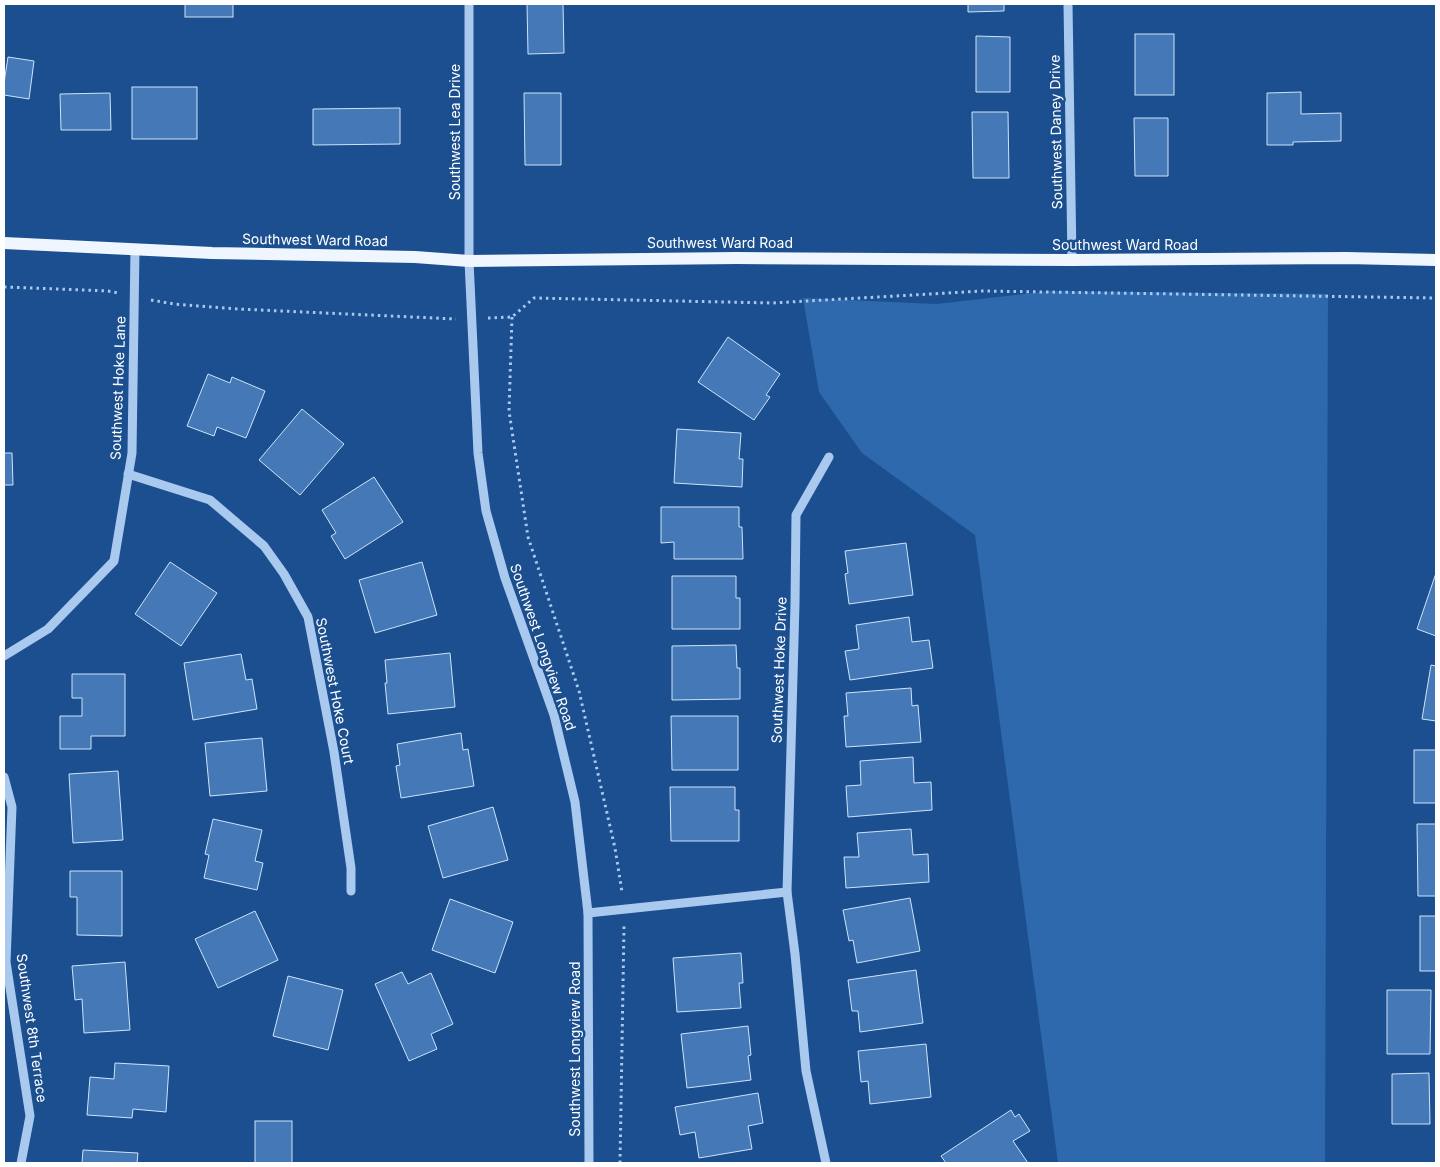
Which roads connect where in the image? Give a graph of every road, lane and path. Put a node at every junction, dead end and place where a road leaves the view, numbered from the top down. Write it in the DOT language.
graph roads {
  1 [pos="469,4"];
  2 [pos="1068,4"];
  3 [pos="4,243"];
  4 [pos="135,249"];
  5 [pos="1072,260"];
  6 [pos="1436,260"];
  7 [pos="469,261"];
  8 [pos="4,287"];
  9 [pos="134,297"];
  10 [pos="1436,298"];
  11 [pos="472,319"];
  12 [pos="829,457"];
  13 [pos="128,474"];
  14 [pos="4,656"];
  15 [pos="4,777"];
  16 [pos="351,891"];
  17 [pos="787,892"];
  18 [pos="588,913"];
  19 [pos="21,1163"];
  20 [pos="589,1163"];
  21 [pos="826,1163"];
  1 -- 7 [label="street, Southwest Lea Drive"];
  2 -- 5 [label="street, Southwest Daney Drive"];
  3 -- 4 [label="main road, Southwest Ward Road"];
  4 -- 7 [label="main road, Southwest Ward Road"];
  4 -- 9 [label="street, Southwest Hoke Lane"];
  5 -- 6 [label="main road, Southwest Ward Road"];
  5 -- 7 [label="main road, Southwest Ward Road"];
  7 -- 11 [label="street, Southwest Longview Road"];
  8 -- 9 [label="path"];
  9 -- 11 [label="path"];
  9 -- 13 [label="street, Southwest Hoke Lane"];
  10 -- 11 [label="path"];
  11 -- 18 [label="street, Southwest Longview Road"];
  12 -- 17 [label="street, Southwest Hoke Drive"];
  13 -- 14 [label="street, Southwest Hoke Lane"];
  13 -- 16 [label="street, Southwest Hoke Court"];
  15 -- 19 [label="street, Southwest 8th Terrace"];
  17 -- 18 [label="street"];
  17 -- 21 [label="street, Southwest Hoke Drive"];
  18 -- 20 [label="street, Southwest Longview Road"];
}
